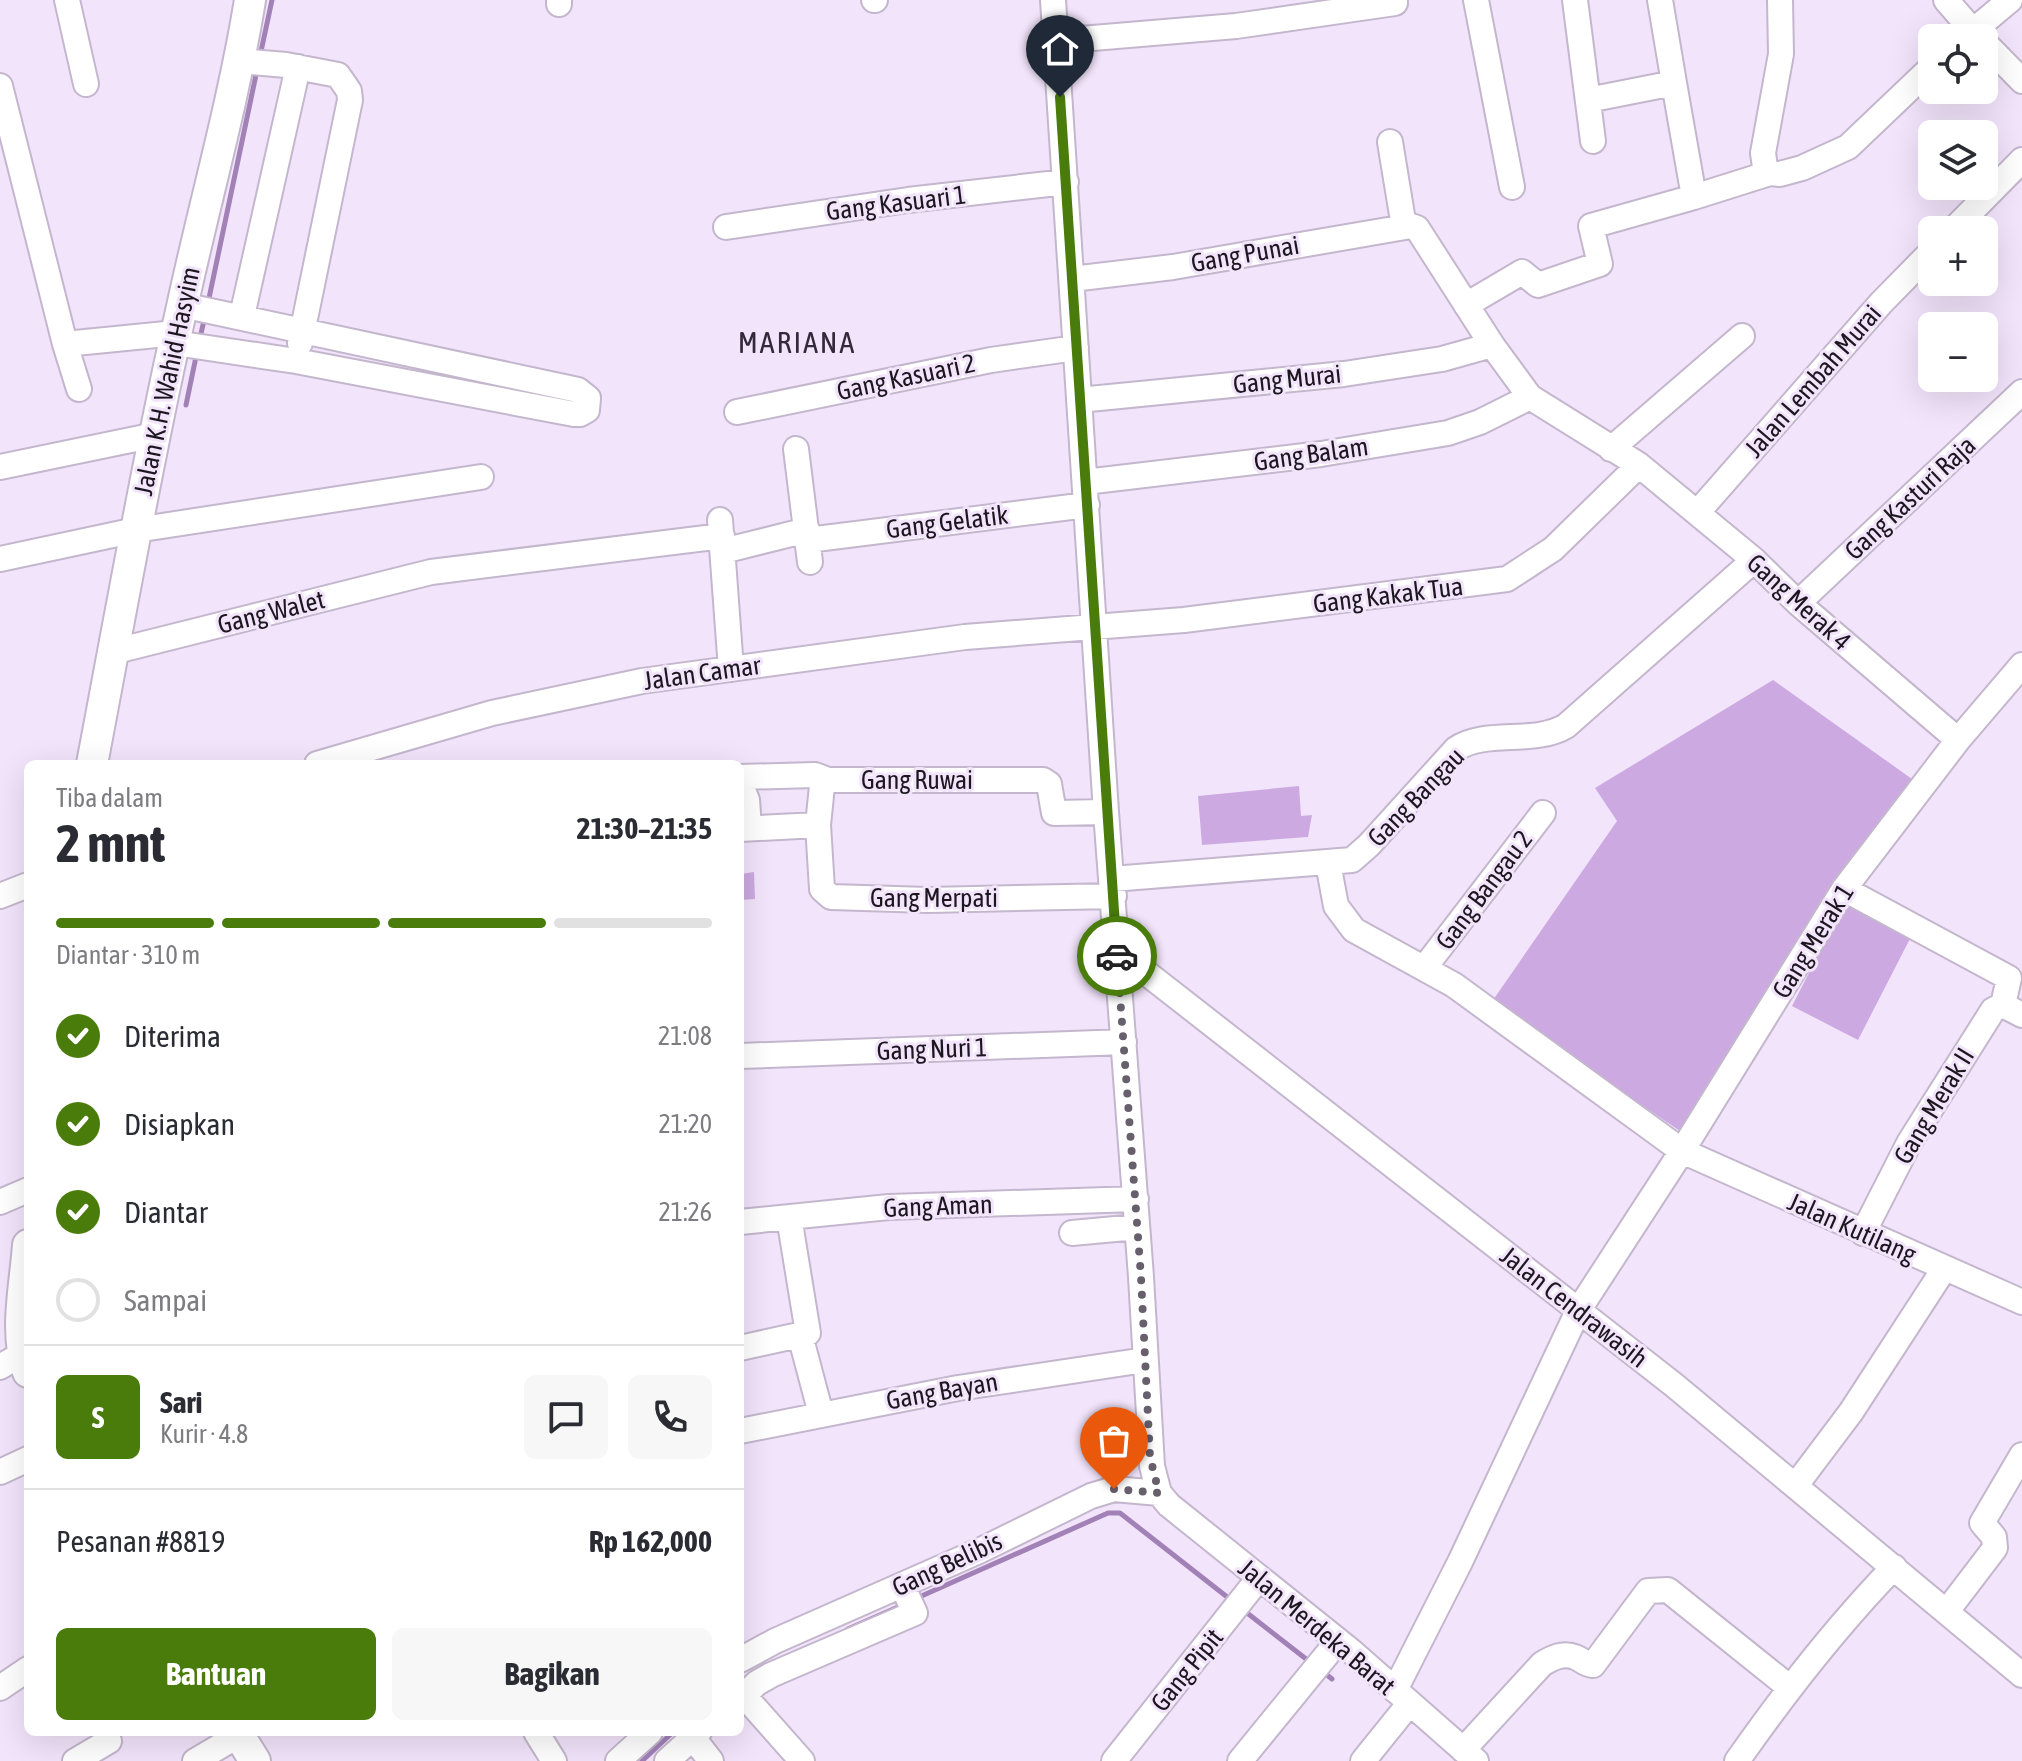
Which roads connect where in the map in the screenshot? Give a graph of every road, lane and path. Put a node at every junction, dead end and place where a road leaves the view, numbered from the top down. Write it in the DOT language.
graph roads {
  1 [pos="67,0"];
  2 [pos="250,0"];
  3 [pos="1053,0"];
  4 [pos="1395,0"];
  5 [pos="1476,0"];
  6 [pos="1575,0"];
  7 [pos="1660,0"];
  8 [pos="1780,0"];
  9 [pos="1946,0"];
  10 [pos="2010,0"];
  11 [pos="1965,24"];
  12 [pos="1988,24"];
  13 [pos="1057,41"];
  14 [pos="1998,58"];
  15 [pos="246,62"];
  16 [pos="292,66"];
  17 [pos="1918,80"];
  18 [pos="2022,81"];
  19 [pos="1674,83"];
  20 [pos="86,84"];
  21 [pos="0,86"];
  22 [pos="1588,100"];
  23 [pos="1593,141"];
  24 [pos="1390,142"];
  25 [pos="2022,160"];
  26 [pos="1770,173"];
  27 [pos="1066,182"];
  28 [pos="1512,187"];
  29 [pos="1694,197"];
  30 [pos="1967,216"];
  31 [pos="726,227"];
  32 [pos="1410,228"];
  33 [pos="1918,265"];
  34 [pos="1072,279"];
  35 [pos="1466,305"];
  36 [pos="232,314"];
  37 [pos="182,327"];
  38 [pos="304,330"];
  39 [pos="1742,336"];
  40 [pos="65,344"];
  41 [pos="1492,345"];
  42 [pos="1076,348"];
  43 [pos="296,361"];
  44 [pos="79,389"];
  45 [pos="2022,392"];
  46 [pos="1530,397"];
  47 [pos="1079,400"];
  48 [pos="737,412"];
  49 [pos="155,435"];
  50 [pos="796,449"];
  51 [pos="1611,449"];
  52 [pos="1639,465"];
  53 [pos="0,467"];
  54 [pos="481,477"];
  55 [pos="1086,494"];
  56 [pos="1697,513"];
  57 [pos="136,530"];
  58 [pos="721,536"];
  59 [pos="808,544"];
  60 [pos="0,559"];
  61 [pos="1754,560"];
  62 [pos="1798,603"];
  63 [pos="1095,627"];
  64 [pos="112,652"];
  65 [pos="2022,665"];
  66 [pos="731,669"];
  67 [pos="1958,740"];
  68 [pos="93,760"];
  69 [pos="331,760"];
  70 [pos="744,780"];
  71 [pos="828,780"];
  72 [pos="744,791"];
  73 [pos="1099,813"];
  74 [pos="1543,813"];
  75 [pos="818,825"];
  76 [pos="744,828"];
  77 [pos="1328,863"];
  78 [pos="24,887"];
  79 [pos="1113,887"];
  80 [pos="1844,889"];
  81 [pos="0,896"];
  82 [pos="1117,950"];
  83 [pos="1425,967"];
  84 [pos="2013,1010"];
  85 [pos="1124,1042"];
  86 [pos="744,1056"];
  87 [pos="1682,1151"];
  88 [pos="24,1192"];
  89 [pos="1136,1199"];
  90 [pos="0,1202"];
  91 [pos="789,1217"];
  92 [pos="744,1222"];
  93 [pos="1137,1227"];
  94 [pos="1072,1233"];
  95 [pos="1863,1233"];
  96 [pos="1944,1269"];
  97 [pos="24,1296"];
  98 [pos="2022,1302"];
  99 [pos="1578,1311"];
  100 [pos="800,1335"];
  101 [pos="744,1347"];
  102 [pos="1145,1360"];
  103 [pos="17,1364"];
  104 [pos="821,1414"];
  105 [pos="744,1430"];
  106 [pos="2022,1455"];
  107 [pos="24,1461"];
  108 [pos="0,1472"];
  109 [pos="1796,1485"];
  110 [pos="1159,1493"];
  111 [pos="1894,1567"];
  112 [pos="1255,1584"];
  113 [pos="1947,1611"];
  114 [pos="835,1628"];
  115 [pos="1330,1650"];
  116 [pos="744,1655"];
  117 [pos="24,1672"];
  118 [pos="2022,1675"];
  119 [pos="1789,1687"];
  120 [pos="0,1688"];
  121 [pos="744,1692"];
  122 [pos="744,1697"];
  123 [pos="1402,1697"];
  124 [pos="538,1736"];
  125 [pos="646,1736"];
  126 [pos="695,1736"];
  127 [pos="697,1736"];
  128 [pos="109,1741"];
  129 [pos="244,1743"];
  130 [pos="1470,1756"];
  131 [pos="75,1761"];
  132 [pos="195,1761"];
  133 [pos="554,1761"];
  134 [pos="618,1761"];
  135 [pos="667,1761"];
  136 [pos="711,1761"];
  137 [pos="802,1761"];
  138 [pos="1114,1761"];
  139 [pos="1240,1761"];
  140 [pos="1363,1761"];
  141 [pos="1737,1761"];
  1 -- 20 [label="street"];
  2 -- 15 [label="main road, Jalan K.H. Wahid Hasyim"];
  3 -- 13 [label="street"];
  4 -- 13 [label="street"];
  5 -- 28 [label="street"];
  6 -- 22 [label="street"];
  7 -- 19 [label="street"];
  8 -- 26 [label="street"];
  9 -- 11 [label="street"];
  10 -- 12 [label="street"];
  13 -- 27 [label="street"];
  14 -- 18 [label="street"];
  15 -- 16 [label="street"];
  15 -- 37 [label="main road, Jalan K.H. Wahid Hasyim"];
  16 -- 36 [label="street"];
  16 -- 38 [label="street"];
  17 -- 26 [label="street"];
  19 -- 22 [label="street"];
  19 -- 29 [label="street"];
  21 -- 40 [label="street"];
  22 -- 23 [label="street"];
  24 -- 32 [label="street"];
  25 -- 30 [label="street"];
  26 -- 29 [label="street"];
  27 -- 31 [label="street, Gang Kasuari 1"];
  27 -- 34 [label="street"];
  29 -- 35 [label="street"];
  32 -- 34 [label="street, Gang Punai"];
  32 -- 35 [label="street"];
  33 -- 56 [label="street, Jalan Lembah Murai"];
  34 -- 42 [label="street"];
  35 -- 41 [label="street"];
  36 -- 37 [label="street"];
  36 -- 38 [label="street"];
  37 -- 40 [label="street"];
  37 -- 43 [label="street"];
  37 -- 49 [label="main road, Jalan K.H. Wahid Hasyim"];
  38 -- 43 [label="street"];
  38 -- 43 [label="street"];
  39 -- 51 [label="street"];
  40 -- 44 [label="street"];
  41 -- 46 [label="street"];
  41 -- 47 [label="street, Gang Murai"];
  42 -- 47 [label="street"];
  42 -- 48 [label="street, Gang Kasuari 2"];
  45 -- 62 [label="street, Gang Kasturi Raja"];
  46 -- 51 [label="street, Gang Merak 4"];
  46 -- 55 [label="street, Gang Balam"];
  47 -- 55 [label="street"];
  49 -- 53 [label="street"];
  49 -- 57 [label="main road, Jalan K.H. Wahid Hasyim"];
  50 -- 59 [label="street"];
  51 -- 52 [label="street, Gang Merak 4"];
  52 -- 56 [label="street, Gang Merak 4"];
  52 -- 63 [label="street, Gang Kakak Tua"];
  54 -- 57 [label="street"];
  55 -- 59 [label="street, Gang Gelatik"];
  55 -- 63 [label="street"];
  56 -- 61 [label="street, Gang Merak 4"];
  57 -- 60 [label="street"];
  57 -- 64 [label="main road, Jalan K.H. Wahid Hasyim"];
  58 -- 59 [label="street, Gang Gelatik"];
  58 -- 64 [label="street, Gang Walet"];
  58 -- 66 [label="street"];
  61 -- 62 [label="street, Gang Merak 4"];
  61 -- 77 [label="street, Gang Bangau"];
  62 -- 67 [label="street, Gang Merak 4"];
  63 -- 66 [label="street, Jalan Camar"];
  63 -- 73 [label="street"];
  64 -- 68 [label="main road, Jalan K.H. Wahid Hasyim"];
  65 -- 67 [label="street, Gang Merak 1"];
  66 -- 69 [label="street, Jalan Camar"];
  67 -- 80 [label="street, Gang Merak 1"];
  70 -- 71 [label="street"];
  71 -- 73 [label="street, Gang Ruwai"];
  71 -- 75 [label="street, Gang Ruwai"];
  72 -- 76 [label="street"];
  73 -- 79 [label="street"];
  74 -- 83 [label="street, Gang Bangau 2"];
  75 -- 76 [label="street"];
  75 -- 79 [label="street, Gang Merpati"];
  77 -- 79 [label="street, Gang Bangau"];
  77 -- 83 [label="street, Jalan Kutilang"];
  78 -- 81 [label="street"];
  79 -- 82 [label="street"];
  80 -- 84 [label="street"];
  80 -- 87 [label="street, Gang Merak 1"];
  82 -- 85 [label="street"];
  82 -- 99 [label="street, Jalan Cendrawasih"];
  83 -- 87 [label="street, Jalan Kutilang"];
  84 -- 95 [label="street, Gang Merak II"];
  85 -- 86 [label="street, Gang Nuri 1"];
  85 -- 89 [label="street"];
  87 -- 95 [label="street, Jalan Kutilang"];
  87 -- 99 [label="street, Gang Merak 1"];
  88 -- 90 [label="street"];
  89 -- 91 [label="street, Gang Aman"];
  89 -- 93 [label="street"];
  91 -- 92 [label="street, Gang Aman"];
  91 -- 100 [label="street"];
  93 -- 94 [label="street"];
  93 -- 102 [label="street"];
  95 -- 96 [label="street, Jalan Kutilang"];
  96 -- 98 [label="street, Jalan Kutilang"];
  96 -- 109 [label="street"];
  97 -- 103 [label="main road"];
  99 -- 109 [label="street, Jalan Cendrawasih"];
  99 -- 123 [label="street, Gang Merak 1"];
  100 -- 101 [label="street"];
  100 -- 104 [label="street"];
  102 -- 104 [label="street, Gang Bayan"];
  102 -- 110 [label="street"];
  104 -- 105 [label="street, Gang Bayan"];
  106 -- 113 [label="street"];
  107 -- 108 [label="street"];
  109 -- 111 [label="street, Jalan Cendrawasih"];
  110 -- 112 [label="street, Jalan Merdeka Barat"];
  110 -- 114 [label="street, Gang Belibis"];
  111 -- 113 [label="street, Jalan Cendrawasih"];
  111 -- 119 [label="street"];
  112 -- 115 [label="street, Jalan Merdeka Barat"];
  112 -- 138 [label="street, Gang Pipit"];
  113 -- 118 [label="street, Jalan Cendrawasih"];
  114 -- 116 [label="street, Gang Belibis"];
  114 -- 121 [label="street"];
  115 -- 123 [label="street, Jalan Merdeka Barat"];
  115 -- 139 [label="street"];
  117 -- 120 [label="street"];
  119 -- 130 [label="street"];
  119 -- 141 [label="street"];
  122 -- 137 [label="street"];
  123 -- 130 [label="street, Jalan Merdeka Barat"];
  123 -- 140 [label="street, Gang Merak 1"];
  124 -- 133 [label="street"];
  125 -- 134 [label="street"];
  126 -- 135 [label="street"];
  127 -- 136 [label="street"];
  128 -- 131 [label="street"];
  129 -- 132 [label="street"];
}
